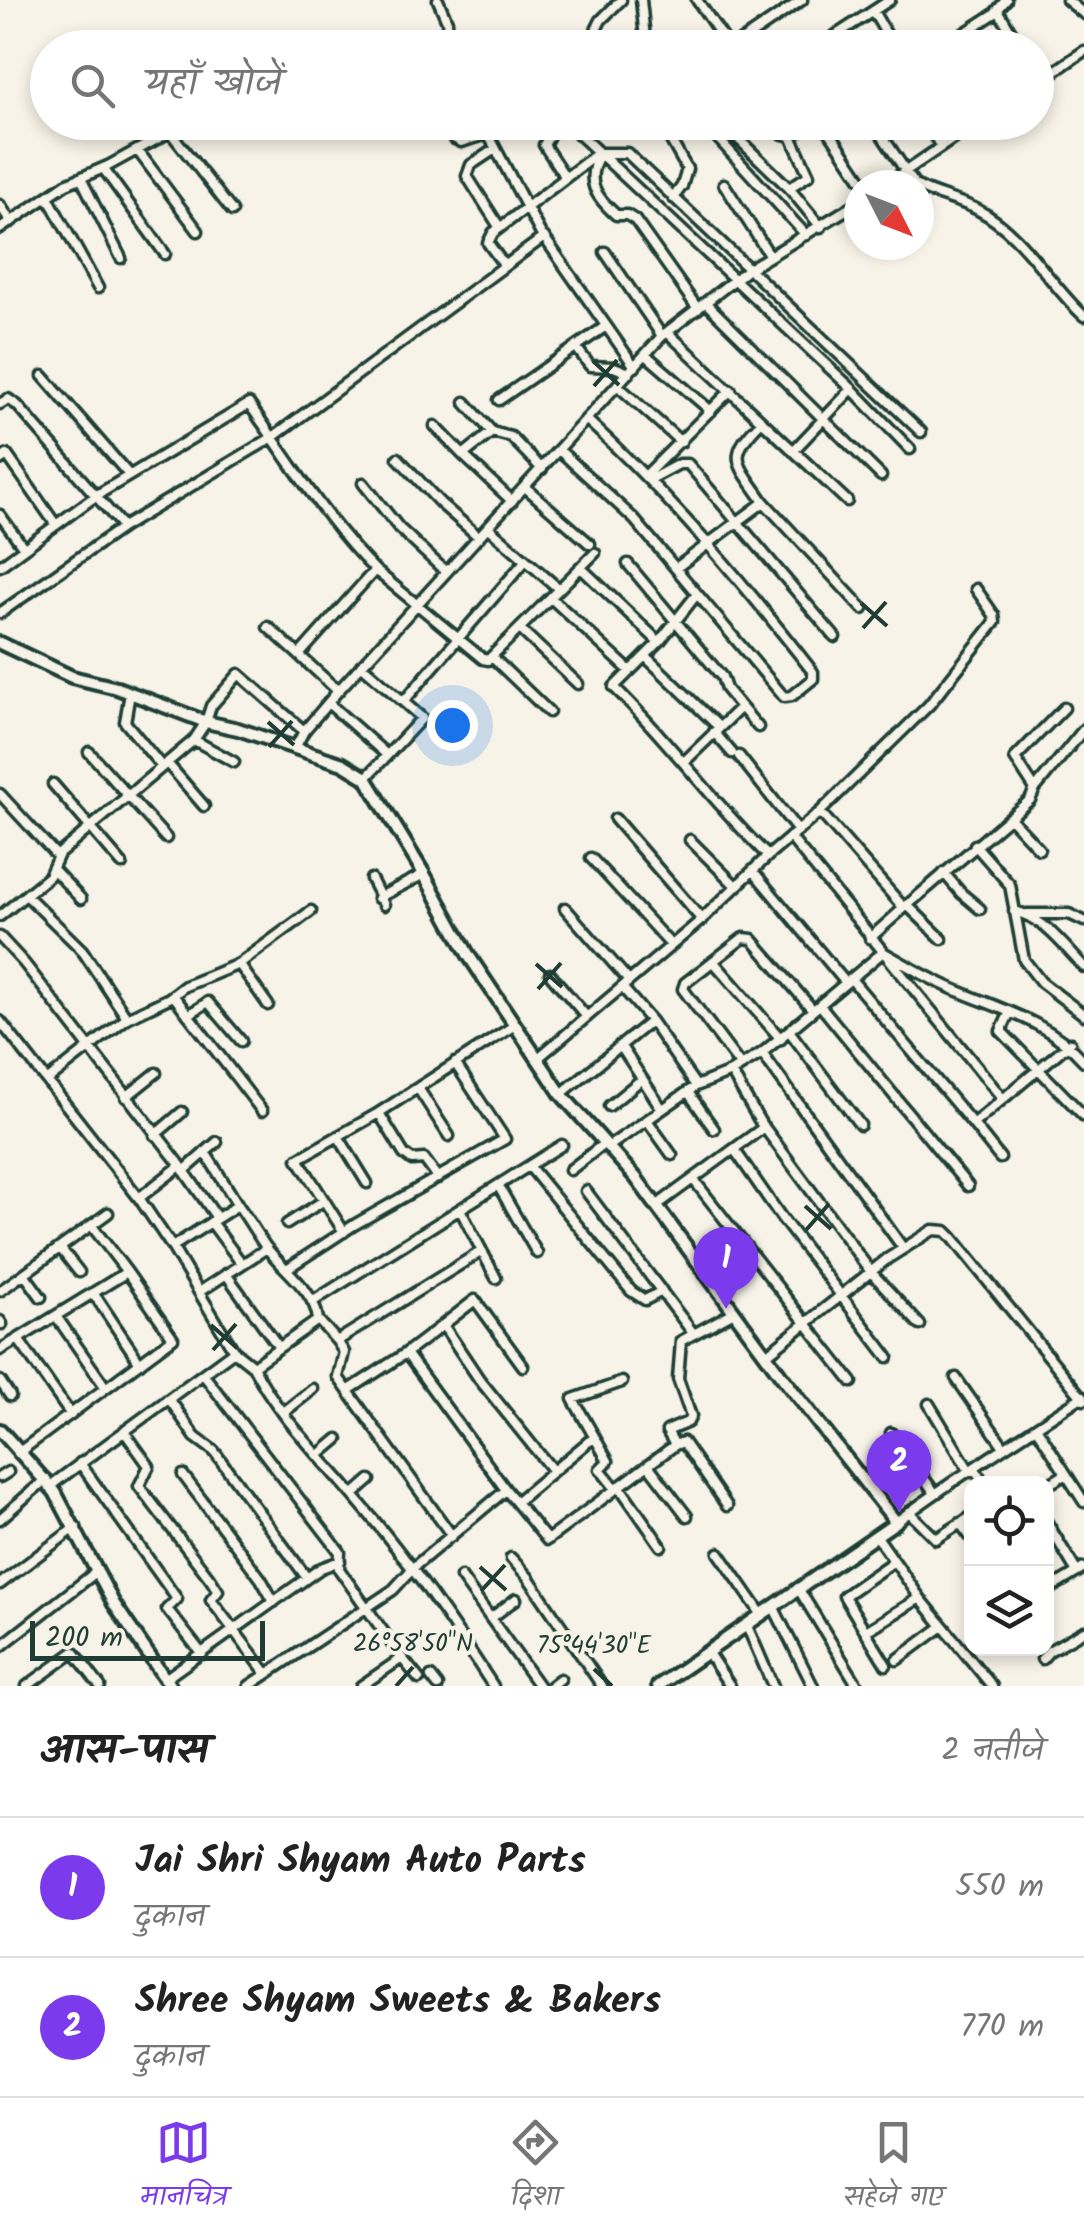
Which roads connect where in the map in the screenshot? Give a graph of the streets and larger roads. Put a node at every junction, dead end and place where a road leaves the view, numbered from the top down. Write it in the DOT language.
graph roads {
  1 [pos="438,0"];
  2 [pos="621,0"];
  3 [pos="640,0"];
  4 [pos="697,0"];
  5 [pos="890,0"];
  6 [pos="1006,0"];
  7 [pos="1067,0"];
  8 [pos="800,1"];
  9 [pos="873,10"];
  10 [pos="998,10"];
  11 [pos="1084,14"];
  12 [pos="448,30"];
  13 [pos="596,30"];
  14 [pos="644,30"];
  15 [pos="718,30"];
  16 [pos="757,30"];
  17 [pos="845,30"];
  18 [pos="884,30"];
  19 [pos="970,30"];
  20 [pos="1011,30"];
  21 [pos="1084,51"];
  22 [pos="1054,69"];
  23 [pos="158,140"];
  24 [pos="176,140"];
  25 [pos="491,140"];
  26 [pos="547,140"];
  27 [pos="587,140"];
  28 [pos="671,140"];
  29 [pos="719,140"];
  30 [pos="740,140"];
  31 [pos="794,140"];
  32 [pos="832,140"];
  33 [pos="884,140"];
  34 [pos="938,140"];
  35 [pos="952,140"];
  36 [pos="942,147"];
  37 [pos="495,149"];
  38 [pos="138,151"];
  39 [pos="599,154"];
  40 [pos="102,168"];
  41 [pos="854,170"];
  42 [pos="903,170"];
  43 [pos="907,170"];
  44 [pos="564,177"];
  45 [pos="80,178"];
  46 [pos="724,184"];
  47 [pos="789,188"];
  48 [pos="934,192"];
  49 [pos="48,197"];
  50 [pos="673,198"];
  51 [pos="0,204"];
  52 [pos="527,209"];
  53 [pos="232,211"];
  54 [pos="844,212"];
  55 [pos="11,222"];
  56 [pos="821,227"];
  57 [pos="500,228"];
  58 [pos="0,230"];
  59 [pos="198,231"];
  60 [pos="806,235"];
  61 [pos="543,238"];
  62 [pos="605,252"];
  63 [pos="165,254"];
  64 [pos="770,256"];
  65 [pos="122,258"];
  66 [pos="504,265"];
  67 [pos="747,270"];
  68 [pos="736,282"];
  69 [pos="98,288"];
  70 [pos="702,306"];
  71 [pos="1084,316"];
  72 [pos="606,326"];
  73 [pos="664,334"];
  74 [pos="576,347"];
  75 [pos="646,355"];
  76 [pos="632,370"];
  77 [pos="43,376"];
  78 [pos="618,386"];
  79 [pos="852,389"];
  80 [pos="731,390"];
  81 [pos="499,400"];
  82 [pos="465,402"];
  83 [pos="0,404"];
  84 [pos="711,411"];
  85 [pos="823,419"];
  86 [pos="586,420"];
  87 [pos="762,421"];
  88 [pos="435,426"];
  89 [pos="492,432"];
  90 [pos="921,432"];
  91 [pos="273,437"];
  92 [pos="682,442"];
  93 [pos="0,445"];
  94 [pos="910,448"];
  95 [pos="559,450"];
  96 [pos="794,450"];
  97 [pos="463,454"];
  98 [pos="4,457"];
  99 [pos="398,458"];
  100 [pos="542,469"];
  101 [pos="129,475"];
  102 [pos="881,476"];
  103 [pos="648,477"];
  104 [pos="362,483"];
  105 [pos="525,487"];
  106 [pos="97,496"];
  107 [pos="512,501"];
  108 [pos="764,502"];
  109 [pos="847,502"];
  110 [pos="0,515"];
  111 [pos="739,520"];
  112 [pos="56,525"];
  113 [pos="123,527"];
  114 [pos="488,527"];
  115 [pos="479,536"];
  116 [pos="708,542"];
  117 [pos="590,544"];
  118 [pos="24,548"];
  119 [pos="594,553"];
  120 [pos="526,560"];
  121 [pos="628,564"];
  122 [pos="0,566"];
  123 [pos="580,567"];
  124 [pos="676,568"];
  125 [pos="378,572"];
  126 [pos="446,572"];
  127 [pos="976,589"];
  128 [pos="559,590"];
  129 [pos="697,594"];
  130 [pos="552,598"];
  131 [pos="416,604"];
  132 [pos="864,609"];
  133 [pos="0,613"];
  134 [pos="678,622"];
  135 [pos="268,628"];
  136 [pos="521,630"];
  137 [pos="836,637"];
  138 [pos="457,639"];
  139 [pos="659,642"];
  140 [pos="0,644"];
  141 [pos="298,656"];
  142 [pos="645,656"];
  143 [pos="493,658"];
  144 [pos="361,665"];
  145 [pos="630,671"];
  146 [pos="578,684"];
  147 [pos="338,690"];
  148 [pos="130,693"];
  149 [pos="404,701"];
  150 [pos="328,702"];
  151 [pos="741,707"];
  152 [pos="1064,708"];
  153 [pos="549,712"];
  154 [pos="206,722"];
  155 [pos="758,727"];
  156 [pos="716,729"];
  157 [pos="1084,729"];
  158 [pos="304,731"];
  159 [pos="194,740"];
  160 [pos="295,748"];
  161 [pos="89,752"];
  162 [pos="387,755"];
  163 [pos="234,762"];
  164 [pos="684,762"];
  165 [pos="164,765"];
  166 [pos="366,778"];
  167 [pos="53,784"];
  168 [pos="1036,789"];
  169 [pos="0,794"];
  170 [pos="128,796"];
  171 [pos="204,806"];
  172 [pos="820,812"];
  173 [pos="615,819"];
  174 [pos="1010,819"];
  175 [pos="90,827"];
  176 [pos="794,834"];
  177 [pos="166,838"];
  178 [pos="690,840"];
  179 [pos="976,845"];
  180 [pos="1039,849"];
  181 [pos="57,856"];
  182 [pos="768,856"];
  183 [pos="591,858"];
  184 [pos="122,864"];
  185 [pos="53,869"];
  186 [pos="753,870"];
  187 [pos="944,873"];
  188 [pos="424,874"];
  189 [pos="370,879"];
  190 [pos="736,886"];
  191 [pos="27,896"];
  192 [pos="81,899"];
  193 [pos="905,906"];
  194 [pos="565,908"];
  195 [pos="980,909"];
  196 [pos="311,911"];
  197 [pos="1014,911"];
  198 [pos="1027,914"];
  199 [pos="0,916"];
  200 [pos="702,920"];
  201 [pos="1084,921"];
  202 [pos="0,936"];
  203 [pos="870,938"];
  204 [pos="942,939"];
  205 [pos="672,945"];
  206 [pos="883,952"];
  207 [pos="713,961"];
  208 [pos="239,964"];
  209 [pos="1084,967"];
  210 [pos="550,974"];
  211 [pos="848,981"];
  212 [pos="626,984"];
  213 [pos="172,995"];
  214 [pos="268,1005"];
  215 [pos="817,1008"];
  216 [pos="1010,1012"];
  217 [pos="188,1015"];
  218 [pos="1084,1015"];
  219 [pos="586,1017"];
  220 [pos="128,1018"];
  221 [pos="0,1021"];
  222 [pos="651,1021"];
  223 [pos="515,1025"];
  224 [pos="790,1032"];
  225 [pos="781,1039"];
  226 [pos="241,1041"];
  227 [pos="1070,1044"];
  228 [pos="620,1045"];
  229 [pos="88,1046"];
  230 [pos="762,1053"];
  231 [pos="538,1059"];
  232 [pos="1084,1061"];
  233 [pos="455,1062"];
  234 [pos="740,1066"];
  235 [pos="731,1072"];
  236 [pos="1038,1072"];
  237 [pos="156,1074"];
  238 [pos="48,1080"];
  239 [pos="642,1080"];
  240 [pos="418,1088"];
  241 [pos="692,1089"];
  242 [pos="561,1094"];
  243 [pos="126,1097"];
  244 [pos="1003,1100"];
  245 [pos="609,1106"];
  246 [pos="662,1109"];
  247 [pos="262,1111"];
  248 [pos="182,1112"];
  249 [pos="378,1112"];
  250 [pos="1084,1116"];
  251 [pos="647,1120"];
  252 [pos="860,1124"];
  253 [pos="973,1124"];
  254 [pos="763,1127"];
  255 [pos="714,1128"];
  256 [pos="156,1135"];
  257 [pos="338,1136"];
  258 [pos="449,1136"];
  259 [pos="218,1142"];
  260 [pos="562,1145"];
  261 [pos="606,1145"];
  262 [pos="734,1149"];
  263 [pos="205,1152"];
  264 [pos="672,1155"];
  265 [pos="1000,1158"];
  266 [pos="530,1166"];
  267 [pos="182,1168"];
  268 [pos="570,1170"];
  269 [pos="438,1178"];
  270 [pos="693,1178"];
  271 [pos="367,1184"];
  272 [pos="968,1186"];
  273 [pos="500,1187"];
  274 [pos="586,1190"];
  275 [pos="138,1198"];
  276 [pos="323,1200"];
  277 [pos="238,1205"];
  278 [pos="656,1206"];
  279 [pos="461,1211"];
  280 [pos="108,1213"];
  281 [pos="214,1220"];
  282 [pos="287,1224"];
  283 [pos="92,1226"];
  284 [pos="344,1232"];
  285 [pos="172,1247"];
  286 [pos="267,1248"];
  287 [pos="902,1248"];
  288 [pos="61,1249"];
  289 [pos="482,1251"];
  290 [pos="537,1253"];
  291 [pos="242,1264"];
  292 [pos="288,1268"];
  293 [pos="79,1272"];
  294 [pos="128,1272"];
  295 [pos="871,1272"];
  296 [pos="226,1274"];
  297 [pos="25,1275"];
  298 [pos="496,1278"];
  299 [pos="662,1291"];
  300 [pos="0,1292"];
  301 [pos="199,1292"];
  302 [pos="94,1294"];
  303 [pos="841,1296"];
  304 [pos="41,1297"];
  305 [pos="312,1302"];
  306 [pos="734,1312"];
  307 [pos="56,1316"];
  308 [pos="318,1320"];
  309 [pos="806,1324"];
  310 [pos="443,1326"];
  311 [pos="920,1326"];
  312 [pos="694,1332"];
  313 [pos="18,1339"];
  314 [pos="337,1341"];
  315 [pos="278,1346"];
  316 [pos="0,1350"];
  317 [pos="234,1351"];
  318 [pos="406,1353"];
  319 [pos="766,1355"];
  320 [pos="888,1357"];
  321 [pos="140,1363"];
  322 [pos="254,1366"];
  323 [pos="523,1366"];
  324 [pos="203,1374"];
  325 [pos="956,1378"];
  326 [pos="0,1381"];
  327 [pos="622,1382"];
  328 [pos="852,1382"];
  329 [pos="106,1388"];
  330 [pos="313,1389"];
  331 [pos="349,1390"];
  332 [pos="10,1396"];
  333 [pos="1083,1397"];
  334 [pos="170,1400"];
  335 [pos="929,1404"];
  336 [pos="284,1412"];
  337 [pos="71,1414"];
  338 [pos="1036,1427"];
  339 [pos="0,1430"];
  340 [pos="124,1431"];
  341 [pos="890,1432"];
  342 [pos="595,1438"];
  343 [pos="338,1439"];
  344 [pos="674,1446"];
  345 [pos="1004,1447"];
  346 [pos="18,1453"];
  347 [pos="320,1454"];
  348 [pos="80,1463"];
  349 [pos="648,1465"];
  350 [pos="972,1470"];
  351 [pos="553,1471"];
  352 [pos="1066,1474"];
  353 [pos="183,1475"];
  354 [pos="977,1476"];
  355 [pos="370,1480"];
  356 [pos="1054,1481"];
  357 [pos="48,1482"];
  358 [pos="617,1487"];
  359 [pos="506,1490"];
  360 [pos="934,1492"];
  361 [pos="353,1495"];
  362 [pos="516,1502"];
  363 [pos="1084,1502"];
  364 [pos="726,1506"];
  365 [pos="909,1512"];
  366 [pos="686,1516"];
  367 [pos="0,1519"];
  368 [pos="964,1521"];
  369 [pos="896,1522"];
  370 [pos="960,1523"];
  371 [pos="76,1527"];
  372 [pos="964,1528"];
  373 [pos="876,1535"];
  374 [pos="1054,1535"];
  375 [pos="452,1536"];
  376 [pos="661,1546"];
  377 [pos="719,1553"];
  378 [pos="511,1558"];
  379 [pos="340,1560"];
  380 [pos="894,1561"];
  381 [pos="411,1570"];
  382 [pos="1080,1570"];
  383 [pos="96,1572"];
  384 [pos="460,1577"];
  385 [pos="307,1578"];
  386 [pos="0,1584"];
  387 [pos="1054,1586"];
  388 [pos="798,1588"];
  389 [pos="920,1598"];
  390 [pos="516,1599"];
  391 [pos="274,1602"];
  392 [pos="774,1606"];
  393 [pos="368,1609"];
  394 [pos="762,1615"];
  395 [pos="491,1618"];
  396 [pos="747,1626"];
  397 [pos="942,1626"];
  398 [pos="233,1631"];
  399 [pos="866,1631"];
  400 [pos="1084,1631"];
  401 [pos="0,1647"];
  402 [pos="708,1653"];
  403 [pos="202,1654"];
  404 [pos="402,1658"];
  405 [pos="1042,1659"];
  406 [pos="897,1660"];
  407 [pos="886,1665"];
  408 [pos="267,1674"];
  409 [pos="432,1677"];
  410 [pos="419,1679"];
  411 [pos="560,1679"];
  412 [pos="38,1682"];
  413 [pos="167,1682"];
  414 [pos="27,1686"];
  415 [pos="100,1686"];
  416 [pos="249,1686"];
  417 [pos="361,1686"];
  418 [pos="438,1686"];
  419 [pos="493,1686"];
  420 [pos="539,1686"];
  421 [pos="551,1686"];
  422 [pos="602,1686"];
  423 [pos="658,1686"];
  424 [pos="730,1686"];
  425 [pos="773,1686"];
  426 [pos="813,1686"];
  427 [pos="858,1686"];
  428 [pos="992,1686"];
  1 -- 12 [label="street"];
  2 -- 13 [label="street"];
  3 -- 14 [label="street"];
  4 -- 15 [label="street"];
  5 -- 9 [label="street"];
  6 -- 10 [label="street"];
  7 -- 11 [label="street"];
  8 -- 16 [label="street"];
  9 -- 17 [label="street"];
  9 -- 18 [label="street"];
  10 -- 19 [label="street"];
  10 -- 20 [label="street"];
  21 -- 22 [label="street"];
  23 -- 38 [label="street"];
  24 -- 53 [label="street"];
  25 -- 37 [label="street"];
  26 -- 44 [label="street"];
  27 -- 39 [label="street"];
  28 -- 50 [label="street"];
  29 -- 60 [label="street"];
  30 -- 47 [label="street"];
  31 -- 47 [label="street"];
  32 -- 41 [label="street"];
  33 -- 42 [label="street"];
  34 -- 36 [label="street"];
  35 -- 36 [label="street"];
  36 -- 43 [label="street"];
  37 -- 52 [label="street"];
  37 -- 57 [label="street"];
  38 -- 40 [label="street"];
  38 -- 59 [label="street"];
  39 -- 44 [label="street"];
  39 -- 50 [label="street"];
  39 -- 68 [label="street"];
  39 -- 70 [label="street"];
  40 -- 45 [label="street"];
  40 -- 63 [label="street"];
  44 -- 52 [label="street"];
  45 -- 49 [label="street"];
  45 -- 65 [label="street"];
  46 -- 64 [label="street"];
  47 -- 56 [label="street"];
  48 -- 71 [label="street"];
  49 -- 55 [label="street"];
  49 -- 69 [label="street"];
  50 -- 67 [label="street"];
  51 -- 55 [label="street"];
  52 -- 57 [label="street"];
  52 -- 61 [label="street"];
  54 -- 56 [label="street"];
  55 -- 58 [label="street"];
  56 -- 60 [label="street"];
  57 -- 66 [label="street"];
  60 -- 64 [label="street"];
  61 -- 66 [label="street"];
  61 -- 72 [label="street"];
  62 -- 73 [label="street"];
  64 -- 67 [label="street"];
  66 -- 91 [label="street"];
  67 -- 68 [label="street"];
  67 -- 90 [label="street"];
  68 -- 70 [label="street"];
  68 -- 79 [label="street"];
  70 -- 73 [label="street"];
  70 -- 85 [label="street"];
  72 -- 74 [label="street"];
  72 -- 76 [label="street"];
  73 -- 75 [label="street"];
  73 -- 80 [label="street"];
  74 -- 76 [label="street"];
  74 -- 81 [label="street"];
  75 -- 76 [label="street"];
  75 -- 84 [label="street"];
  76 -- 78 [label="street"];
  77 -- 101 [label="street"];
  78 -- 86 [label="street"];
  78 -- 92 [label="street"];
  79 -- 85 [label="street"];
  79 -- 94 [label="street"];
  80 -- 84 [label="street"];
  80 -- 87 [label="street"];
  82 -- 89 [label="street"];
  83 -- 106 [label="street"];
  84 -- 92 [label="street"];
  85 -- 96 [label="street"];
  85 -- 102 [label="street"];
  86 -- 95 [label="street"];
  86 -- 103 [label="street"];
  87 -- 96 [label="street"];
  87 -- 108 [label="street"];
  88 -- 97 [label="street"];
  89 -- 97 [label="street"];
  89 -- 100 [label="street"];
  91 -- 101 [label="street"];
  91 -- 113 [label="street"];
  91 -- 125 [label="street"];
  92 -- 103 [label="street"];
  93 -- 98 [label="street"];
  95 -- 100 [label="street"];
  95 -- 124 [label="street"];
  96 -- 109 [label="street"];
  97 -- 107 [label="street"];
  98 -- 112 [label="street"];
  99 -- 115 [label="street"];
  100 -- 105 [label="street"];
  101 -- 106 [label="street"];
  103 -- 111 [label="street"];
  103 -- 116 [label="street"];
  104 -- 126 [label="street"];
  105 -- 107 [label="street"];
  105 -- 117 [label="street"];
  106 -- 112 [label="street"];
  106 -- 113 [label="street"];
  107 -- 114 [label="street"];
  108 -- 111 [label="street"];
  108 -- 132 [label="street"];
  110 -- 118 [label="street"];
  111 -- 116 [label="street"];
  111 -- 137 [label="street"];
  112 -- 118 [label="street"];
  113 -- 133 [label="street"];
  114 -- 115 [label="street"];
  114 -- 120 [label="street"];
  115 -- 126 [label="street"];
  116 -- 124 [label="street"];
  116 -- 129 [label="street"];
  118 -- 122 [label="street"];
  119 -- 123 [label="street"];
  120 -- 128 [label="street"];
  120 -- 138 [label="street"];
  121 -- 134 [label="street"];
  123 -- 128 [label="street"];
  123 -- 139 [label="street"];
  124 -- 129 [label="street"];
  125 -- 131 [label="street"];
  125 -- 141 [label="street"];
  126 -- 131 [label="street"];
  127 -- 172 [label="street"];
  128 -- 130 [label="street"];
  129 -- 134 [label="street"];
  130 -- 136 [label="street"];
  130 -- 145 [label="street"];
  131 -- 138 [label="street"];
  131 -- 144 [label="street"];
  134 -- 139 [label="street"];
  134 -- 151 [label="street"];
  135 -- 141 [label="street"];
  136 -- 143 [label="street"];
  136 -- 146 [label="street"];
  138 -- 143 [label="street"];
  138 -- 149 [label="street"];
  139 -- 142 [label="street"];
  140 -- 148 [label="street"];
  141 -- 147 [label="street"];
  142 -- 145 [label="street"];
  142 -- 156 [label="street"];
  143 -- 153 [label="street"];
  144 -- 147 [label="street"];
  144 -- 149 [label="street"];
  145 -- 164 [label="street"];
  147 -- 150 [label="street"];
  148 -- 154 [label="street"];
  148 -- 165 [label="street"];
  149 -- 162 [label="street"];
  150 -- 158 [label="street"];
  150 -- 162 [label="street"];
  151 -- 155 [label="street"];
  151 -- 156 [label="street"];
  152 -- 168 [label="street"];
  154 -- 158 [label="street"];
  154 -- 159 [label="street"];
  154 -- 160 [label="street"];
  156 -- 164 [label="street"];
  156 -- 176 [label="street"];
  157 -- 168 [label="street"];
  158 -- 160 [label="street"];
  159 -- 163 [label="street"];
  159 -- 165 [label="street"];
  160 -- 166 [label="street"];
  161 -- 170 [label="street"];
  162 -- 166 [label="street"];
  164 -- 182 [label="street"];
  165 -- 170 [label="street"];
  165 -- 171 [label="street"];
  166 -- 188 [label="street"];
  167 -- 175 [label="street"];
  168 -- 174 [label="street"];
  169 -- 181 [label="street"];
  170 -- 175 [label="street"];
  170 -- 177 [label="street"];
  172 -- 176 [label="street"];
  172 -- 193 [label="street"];
  173 -- 200 [label="street"];
  174 -- 179 [label="street"];
  174 -- 180 [label="street"];
  175 -- 181 [label="street"];
  175 -- 184 [label="street"];
  176 -- 182 [label="street"];
  176 -- 203 [label="street"];
  178 -- 190 [label="street"];
  179 -- 187 [label="street"];
  179 -- 197 [label="street"];
  181 -- 185 [label="street"];
  182 -- 186 [label="street"];
  183 -- 205 [label="street"];
  185 -- 191 [label="street"];
  185 -- 192 [label="street"];
  186 -- 190 [label="street"];
  186 -- 211 [label="street"];
  187 -- 193 [label="street"];
  187 -- 195 [label="street"];
  188 -- 189 [label="street"];
  188 -- 223 [label="street"];
  190 -- 200 [label="street"];
  191 -- 199 [label="street"];
  191 -- 220 [label="street"];
  193 -- 203 [label="street"];
  193 -- 204 [label="street"];
  194 -- 212 [label="street"];
  196 -- 208 [label="street"];
  197 -- 198 [label="street"];
  197 -- 218 [label="street"];
  198 -- 201 [label="street"];
  198 -- 209 [label="street"];
  200 -- 205 [label="street"];
  202 -- 229 [label="street"];
  203 -- 206 [label="street"];
  205 -- 212 [label="street"];
  206 -- 211 [label="street"];
  206 -- 216 [label="street"];
  206 -- 244 [label="street"];
  207 -- 215 [label="street"];
  207 -- 225 [label="street"];
  207 -- 234 [label="street"];
  208 -- 213 [label="street"];
  208 -- 214 [label="street"];
  210 -- 219 [label="street"];
  211 -- 215 [label="street"];
  211 -- 253 [label="street"];
  212 -- 219 [label="street"];
  212 -- 222 [label="street"];
  213 -- 217 [label="street"];
  213 -- 220 [label="street"];
  215 -- 224 [label="street"];
  215 -- 272 [label="street"];
  216 -- 227 [label="street"];
  216 -- 236 [label="street"];
  217 -- 226 [label="street"];
  217 -- 247 [label="street"];
  219 -- 231 [label="street"];
  220 -- 229 [label="street"];
  221 -- 238 [label="street"];
  222 -- 228 [label="street"];
  222 -- 241 [label="street"];
  223 -- 231 [label="street"];
  223 -- 233 [label="street"];
  224 -- 225 [label="street"];
  224 -- 252 [label="street"];
  225 -- 230 [label="street"];
  227 -- 232 [label="street"];
  227 -- 236 [label="street"];
  228 -- 239 [label="street"];
  228 -- 242 [label="street"];
  229 -- 238 [label="street"];
  229 -- 243 [label="street"];
  230 -- 234 [label="street"];
  230 -- 287 [label="street"];
  231 -- 242 [label="street"];
  233 -- 240 [label="street"];
  233 -- 269 [label="street"];
  234 -- 235 [label="street"];
  235 -- 241 [label="street"];
  235 -- 254 [label="street"];
  236 -- 244 [label="street"];
  236 -- 250 [label="street"];
  237 -- 243 [label="street"];
  238 -- 275 [label="street"];
  239 -- 245 [label="street"];
  239 -- 246 [label="street"];
  240 -- 249 [label="street"];
  240 -- 258 [label="street"];
  241 -- 246 [label="street"];
  241 -- 255 [label="street"];
  242 -- 261 [label="street"];
  243 -- 256 [label="street"];
  244 -- 253 [label="street"];
  246 -- 251 [label="street"];
  248 -- 256 [label="street"];
  249 -- 257 [label="street"];
  249 -- 269 [label="street"];
  251 -- 261 [label="street"];
  251 -- 264 [label="street"];
  253 -- 265 [label="street"];
  254 -- 262 [label="street"];
  254 -- 295 [label="street"];
  256 -- 267 [label="street"];
  257 -- 271 [label="street"];
  257 -- 276 [label="street"];
  259 -- 263 [label="street"];
  260 -- 266 [label="street"];
  261 -- 268 [label="street"];
  261 -- 278 [label="street"];
  262 -- 270 [label="street"];
  262 -- 303 [label="street"];
  263 -- 267 [label="street"];
  263 -- 277 [label="street"];
  266 -- 273 [label="street"];
  266 -- 299 [label="street"];
  267 -- 275 [label="street"];
  267 -- 281 [label="street"];
  269 -- 284 [label="street"];
  270 -- 278 [label="street"];
  270 -- 309 [label="street"];
  273 -- 279 [label="street"];
  273 -- 290 [label="street"];
  274 -- 299 [label="street"];
  275 -- 285 [label="street"];
  276 -- 282 [label="street"];
  276 -- 284 [label="street"];
  277 -- 281 [label="street"];
  277 -- 286 [label="street"];
  278 -- 306 [label="street"];
  279 -- 289 [label="street"];
  279 -- 305 [label="street"];
  280 -- 283 [label="street"];
  281 -- 285 [label="street"];
  281 -- 291 [label="street"];
  283 -- 288 [label="street"];
  283 -- 294 [label="street"];
  284 -- 292 [label="street"];
  285 -- 301 [label="street"];
  286 -- 291 [label="street"];
  286 -- 292 [label="street"];
  287 -- 295 [label="street"];
  287 -- 333 [label="street"];
  288 -- 293 [label="street"];
  288 -- 297 [label="street"];
  289 -- 298 [label="street"];
  289 -- 314 [label="street"];
  291 -- 296 [label="street"];
  292 -- 305 [label="street"];
  294 -- 302 [label="street"];
  294 -- 321 [label="street"];
  295 -- 303 [label="street"];
  295 -- 311 [label="street"];
  296 -- 301 [label="street"];
  296 -- 315 [label="street"];
  297 -- 300 [label="street"];
  297 -- 304 [label="street"];
  299 -- 312 [label="street"];
  301 -- 317 [label="street"];
  302 -- 307 [label="street"];
  302 -- 321 [label="street"];
  303 -- 309 [label="street"];
  303 -- 320 [label="street"];
  305 -- 308 [label="street"];
  306 -- 312 [label="street"];
  306 -- 319 [label="street"];
  307 -- 313 [label="street"];
  307 -- 329 [label="street"];
  308 -- 314 [label="street"];
  308 -- 315 [label="street"];
  309 -- 319 [label="street"];
  309 -- 328 [label="street"];
  310 -- 318 [label="street"];
  310 -- 323 [label="street"];
  310 -- 351 [label="street"];
  312 -- 344 [label="street"];
  313 -- 316 [label="street"];
  313 -- 337 [label="street"];
  314 -- 331 [label="street"];
  315 -- 322 [label="street"];
  317 -- 322 [label="street"];
  317 -- 324 [label="street"];
  318 -- 331 [label="street"];
  318 -- 359 [label="street"];
  319 -- 369 [label="street"];
  321 -- 329 [label="street"];
  322 -- 336 [label="street"];
  324 -- 334 [label="street"];
  324 -- 379 [label="street"];
  325 -- 345 [label="street"];
  326 -- 332 [label="street"];
  327 -- 342 [label="street"];
  329 -- 337 [label="street"];
  330 -- 336 [label="street"];
  331 -- 375 [label="street"];
  333 -- 338 [label="street"];
  334 -- 340 [label="street"];
  334 -- 385 [label="street"];
  335 -- 350 [label="street"];
  336 -- 347 [label="street"];
  337 -- 346 [label="street"];
  338 -- 345 [label="street"];
  338 -- 352 [label="street"];
  339 -- 346 [label="street"];
  340 -- 348 [label="street"];
  340 -- 398 [label="street"];
  341 -- 360 [label="street"];
  342 -- 351 [label="street"];
  342 -- 358 [label="street"];
  343 -- 347 [label="street"];
  344 -- 349 [label="street"];
  344 -- 364 [label="street"];
  345 -- 350 [label="street"];
  346 -- 357 [label="street"];
  347 -- 361 [label="street"];
  348 -- 357 [label="street"];
  348 -- 403 [label="street"];
  349 -- 358 [label="street"];
  349 -- 366 [label="street"];
  350 -- 354 [label="street"];
  350 -- 360 [label="street"];
  351 -- 362 [label="street"];
  352 -- 356 [label="street"];
  352 -- 363 [label="street"];
  353 -- 391 [label="street"];
  355 -- 361 [label="street"];
  357 -- 367 [label="street"];
  357 -- 371 [label="street"];
  358 -- 362 [label="street"];
  358 -- 376 [label="street"];
  359 -- 362 [label="street"];
  359 -- 375 [label="street"];
  360 -- 365 [label="street"];
  361 -- 381 [label="street"];
  365 -- 369 [label="street"];
  365 -- 370 [label="street"];
  368 -- 370 [label="street"];
  369 -- 373 [label="street"];
  370 -- 372 [label="street"];
  371 -- 383 [label="street"];
  371 -- 386 [label="street"];
  373 -- 380 [label="street"];
  373 -- 388 [label="street"];
  374 -- 382 [label="street"];
  375 -- 381 [label="street"];
  377 -- 394 [label="street"];
  378 -- 422 [label="street"];
  379 -- 385 [label="street"];
  379 -- 393 [label="street"];
  380 -- 389 [label="street"];
  380 -- 399 [label="street"];
  381 -- 393 [label="street"];
  381 -- 419 [label="street"];
  382 -- 387 [label="street"];
  383 -- 401 [label="street"];
  383 -- 413 [label="street"];
  384 -- 395 [label="street"];
  385 -- 391 [label="street"];
  388 -- 392 [label="street"];
  388 -- 427 [label="street"];
  389 -- 397 [label="street"];
  389 -- 399 [label="street"];
  390 -- 395 [label="street"];
  391 -- 398 [label="street"];
  392 -- 394 [label="street"];
  392 -- 426 [label="street"];
  393 -- 404 [label="street"];
  393 -- 408 [label="street"];
  394 -- 396 [label="street"];
  395 -- 420 [label="street"];
  396 -- 402 [label="street"];
  396 -- 425 [label="street"];
  397 -- 406 [label="street"];
  397 -- 428 [label="street"];
  398 -- 403 [label="street"];
  398 -- 408 [label="street"];
  399 -- 407 [label="street"];
  400 -- 405 [label="street"];
  402 -- 423 [label="street"];
  402 -- 424 [label="street"];
  403 -- 413 [label="street"];
  404 -- 410 [label="street"];
  404 -- 417 [label="street"];
  408 -- 416 [label="street"];
  409 -- 418 [label="street"];
  411 -- 421 [label="street"];
  412 -- 414 [label="street"];
  412 -- 415 [label="street"];
}
